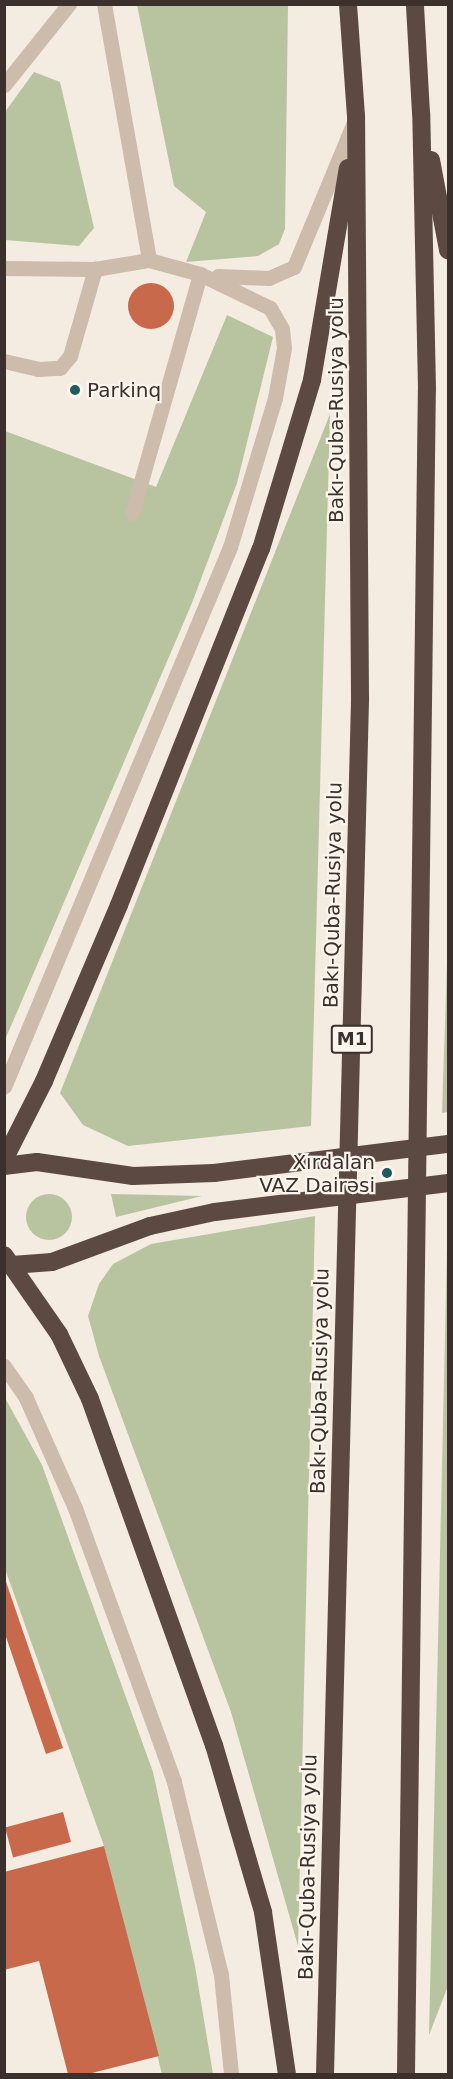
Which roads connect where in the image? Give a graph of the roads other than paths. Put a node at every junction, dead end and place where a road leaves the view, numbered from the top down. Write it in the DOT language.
graph roads {
  1 [pos="69,4"];
  2 [pos="104,4"];
  3 [pos="348,4"];
  4 [pos="415,4"];
  5 [pos="4,85"];
  6 [pos="422,113"];
  7 [pos="356,116"];
  8 [pos="448,250"];
  9 [pos="148,260"];
  10 [pos="4,268"];
  11 [pos="95,269"];
  12 [pos="200,274"];
  13 [pos="4,361"];
  14 [pos="132,513"];
  15 [pos="4,1087"];
  16 [pos="448,1144"];
  17 [pos="4,1160"];
  18 [pos="4,1166"];
  19 [pos="448,1183"];
  20 [pos="8,1260"];
  21 [pos="4,1366"];
  22 [pos="231,2074"];
  23 [pos="287,2074"];
  24 [pos="325,2074"];
  25 [pos="406,2074"];
  1 -- 5 [label="lane"];
  2 -- 9 [label="lane"];
  3 -- 7 [label="highway, Bakı-Quba-Rusiya yolu / M1"];
  4 -- 6 [label="highway"];
  6 -- 8 [label="highway"];
  6 -- 25 [label="highway"];
  7 -- 12 [label="lane"];
  7 -- 17 [label="highway"];
  7 -- 24 [label="highway, Bakı-Quba-Rusiya yolu / M1"];
  9 -- 11 [label="lane"];
  9 -- 12 [label="lane"];
  10 -- 11 [label="lane"];
  11 -- 13 [label="lane"];
  12 -- 14 [label="lane"];
  12 -- 15 [label="lane"];
  16 -- 18 [label="highway, bridge"];
  19 -- 20 [label="highway, bridge"];
  20 -- 23 [label="highway"];
  21 -- 22 [label="lane"];
}
